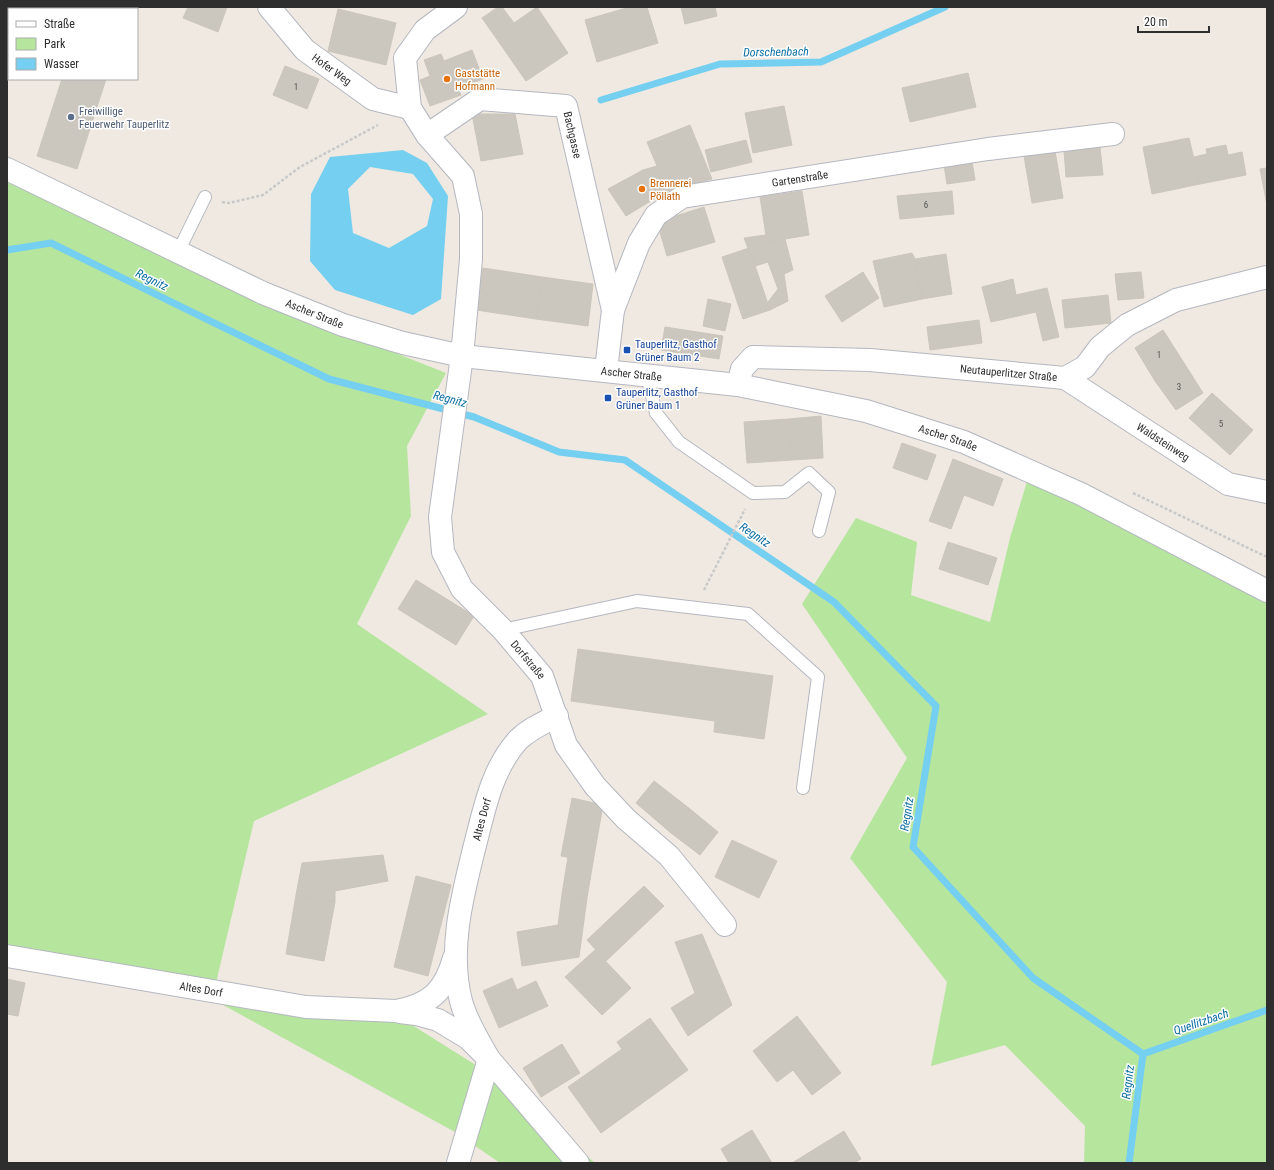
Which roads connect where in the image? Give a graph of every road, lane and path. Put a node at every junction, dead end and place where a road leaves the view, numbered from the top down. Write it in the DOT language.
graph roads {
  1 [pos="269,7"];
  2 [pos="456,7"];
  3 [pos="410,108"];
  4 [pos="1113,134"];
  5 [pos="427,135"];
  6 [pos="7,169"];
  7 [pos="205,197"];
  8 [pos="178,252"];
  9 [pos="1267,278"];
  10 [pos="613,310"];
  11 [pos="462,356"];
  12 [pos="606,370"];
  13 [pos="647,375"];
  14 [pos="1065,378"];
  15 [pos="738,385"];
  16 [pos="1267,492"];
  17 [pos="744,509"];
  18 [pos="819,531"];
  19 [pos="1261,588"];
  20 [pos="696,608"];
  21 [pos="503,630"];
  22 [pos="557,716"];
  23 [pos="803,788"];
  24 [pos="725,925"];
  25 [pos="456,952"];
  26 [pos="7,956"];
  27 [pos="396,1011"];
  28 [pos="489,1059"];
  29 [pos="458,1163"];
  30 [pos="578,1163"];
  1 -- 3 [label="street, Hofer Weg"];
  2 -- 3 [label="street"];
  3 -- 5 [label="street"];
  3 -- 7 [label="path"];
  4 -- 10 [label="street, Gartenstraße"];
  5 -- 10 [label="street, Bachgasse"];
  5 -- 11 [label="street"];
  6 -- 8 [label="street, Ascher Straße"];
  7 -- 8 [label="lane"];
  8 -- 11 [label="street, Ascher Straße"];
  9 -- 14 [label="street, Neutauperlitzer Straße"];
  10 -- 12 [label="street, Gartenstraße"];
  11 -- 12 [label="street, Ascher Straße"];
  11 -- 21 [label="street, Dorfstraße"];
  12 -- 13 [label="street, Ascher Straße"];
  13 -- 15 [label="street, Ascher Straße"];
  13 -- 18 [label="lane"];
  14 -- 15 [label="street, Neutauperlitzer Straße"];
  14 -- 16 [label="street, Waldsteinweg"];
  15 -- 19 [label="street, Ascher Straße"];
  17 -- 20 [label="path"];
  20 -- 21 [label="lane"];
  20 -- 23 [label="lane"];
  21 -- 22 [label="street, Dorfstraße"];
  22 -- 24 [label="street, Dorfstraße"];
  22 -- 25 [label="street, Altes Dorf"];
  25 -- 27 [label="street, Altes Dorf"];
  25 -- 28 [label="street, Altes Dorf"];
  26 -- 27 [label="street, Altes Dorf"];
  27 -- 28 [label="street, Altes Dorf"];
  28 -- 29 [label="street"];
  28 -- 30 [label="street, Altes Dorf"];
}
